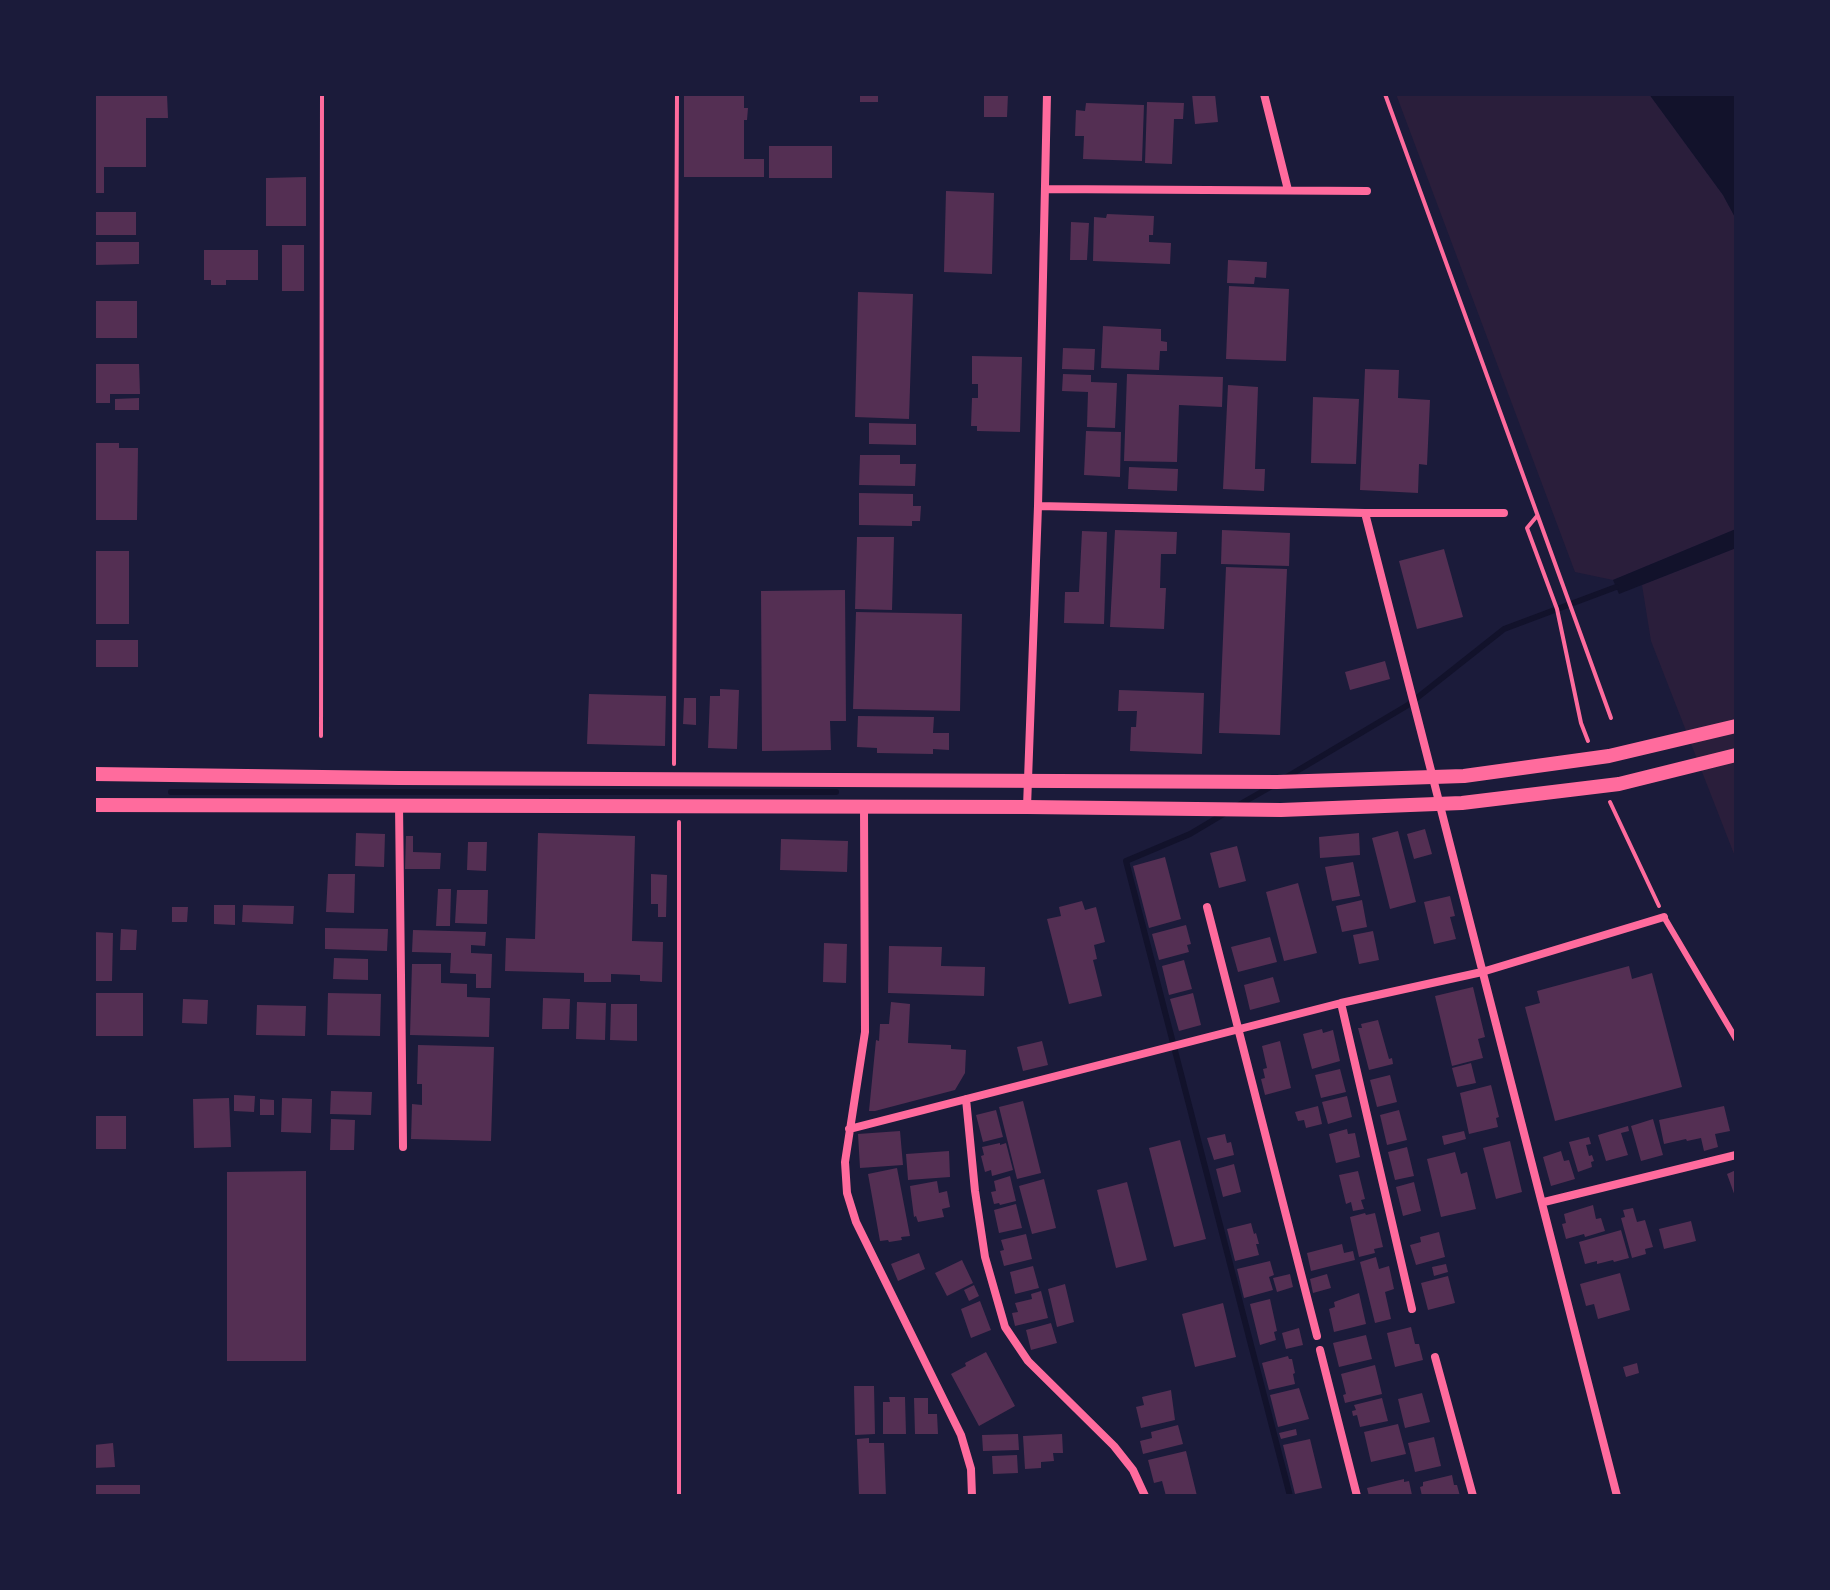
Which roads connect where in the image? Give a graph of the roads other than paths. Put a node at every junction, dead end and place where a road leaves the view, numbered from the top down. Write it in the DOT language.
graph roads {
  1 [pos="1047,94"];
  2 [pos="1264,94"];
  3 [pos="1045,189"];
  4 [pos="1288,190"];
  5 [pos="1367,191"];
  6 [pos="1038,506"];
  7 [pos="1365,513"];
  8 [pos="1504,513"];
  9 [pos="1736,726"];
  10 [pos="1736,755"];
  11 [pos="94,774"];
  12 [pos="1028,782"];
  13 [pos="94,805"];
  14 [pos="399,805"];
  15 [pos="1027,807"];
  16 [pos="864,808"];
  17 [pos="1207,907"];
  18 [pos="1664,917"];
  19 [pos="1482,972"];
  20 [pos="1341,1003"];
  21 [pos="1237,1030"];
  22 [pos="1736,1039"];
  23 [pos="966,1099"];
  24 [pos="849,1129"];
  25 [pos="403,1147"];
  26 [pos="1736,1155"];
  27 [pos="1544,1202"];
  28 [pos="1412,1309"];
  29 [pos="1317,1336"];
  30 [pos="1320,1350"];
  31 [pos="1435,1357"];
  32 [pos="972,1496"];
  33 [pos="1145,1496"];
  34 [pos="1357,1496"];
  35 [pos="1473,1496"];
  36 [pos="1617,1496"];
  1 -- 3 [label="street"];
  2 -- 4 [label="street"];
  3 -- 4 [label="street"];
  3 -- 6 [label="street"];
  4 -- 5 [label="street"];
  6 -- 7 [label="street"];
  6 -- 12 [label="street"];
  7 -- 8 [label="street"];
  7 -- 19 [label="street"];
  9 -- 12 [label="street"];
  10 -- 15 [label="street"];
  11 -- 12 [label="street"];
  12 -- 15 [label="street"];
  13 -- 14 [label="street"];
  14 -- 16 [label="street"];
  14 -- 25 [label="street"];
  15 -- 16 [label="street"];
  16 -- 24 [label="street"];
  17 -- 21 [label="street"];
  18 -- 19 [label="street"];
  18 -- 22 [label="lane"];
  19 -- 20 [label="street"];
  19 -- 27 [label="street"];
  20 -- 21 [label="street"];
  20 -- 28 [label="street"];
  21 -- 23 [label="street"];
  21 -- 29 [label="street"];
  23 -- 24 [label="street"];
  23 -- 33 [label="street"];
  24 -- 32 [label="street"];
  26 -- 27 [label="street"];
  27 -- 36 [label="street"];
  30 -- 34 [label="street"];
  31 -- 35 [label="street"];
}
